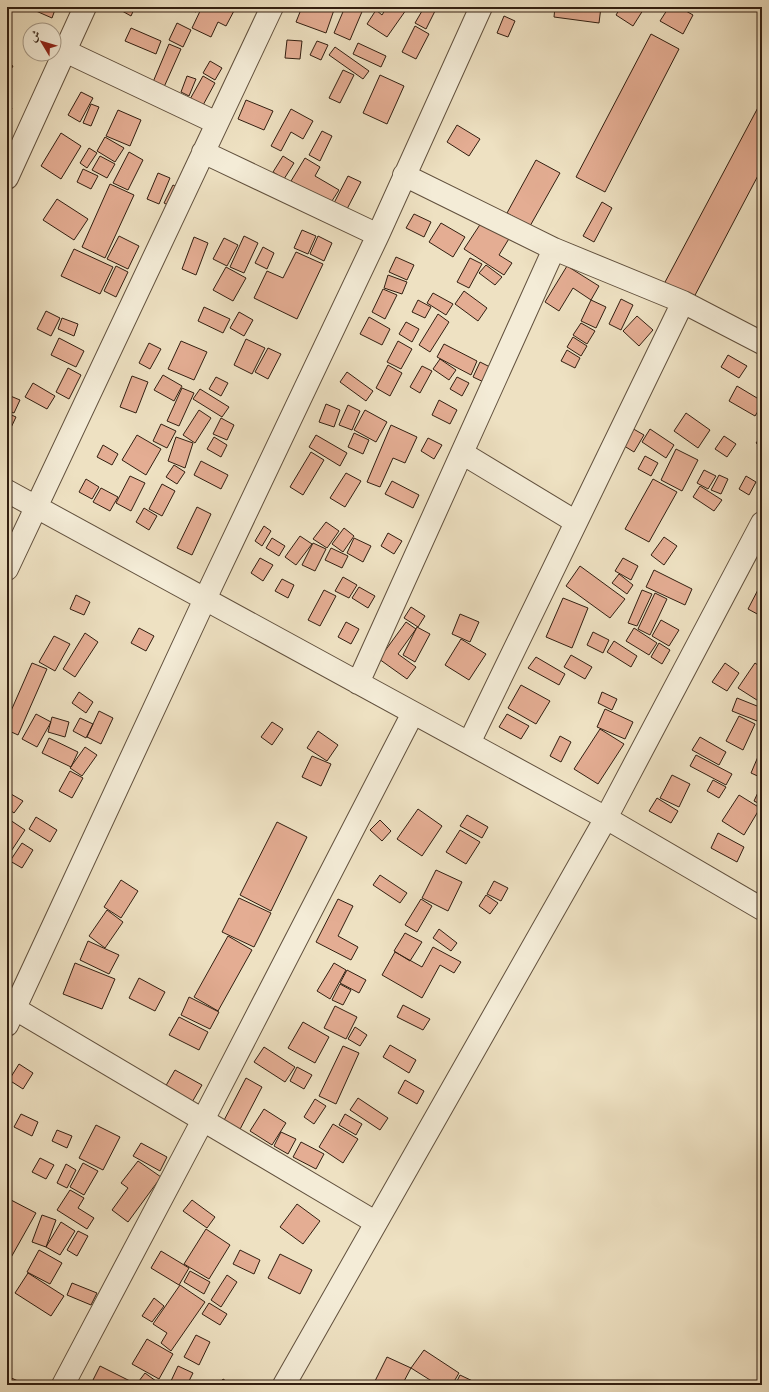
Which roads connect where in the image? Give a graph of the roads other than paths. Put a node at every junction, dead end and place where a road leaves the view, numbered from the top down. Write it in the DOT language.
graph roads {
  1 [pos="86,7"];
  2 [pos="272,7"];
  3 [pos="480,7"];
  4 [pos="65,51"];
  5 [pos="217,122"];
  6 [pos="203,152"];
  7 [pos="404,175"];
  8 [pos="7,178"];
  9 [pos="378,235"];
  10 [pos="554,249"];
  11 [pos="683,302"];
  12 [pos="762,343"];
  13 [pos="462,452"];
  14 [pos="7,491"];
  15 [pos="36,506"];
  16 [pos="576,522"];
  17 [pos="762,523"];
  18 [pos="7,569"];
  19 [pos="205,599"];
  20 [pos="358,683"];
  21 [pos="413,713"];
  22 [pos="469,743"];
  23 [pos="606,818"];
  24 [pos="759,902"];
  25 [pos="10,1013"];
  26 [pos="203,1120"];
  27 [pos="375,1222"];
  28 [pos="63,1385"];
  29 [pos="284,1385"];
  1 -- 4 [label="street"];
  2 -- 5 [label="street"];
  3 -- 7 [label="street"];
  4 -- 5 [label="street"];
  4 -- 8 [label="street"];
  5 -- 6 [label="street"];
  6 -- 9 [label="street"];
  6 -- 15 [label="street"];
  7 -- 9 [label="street"];
  7 -- 10 [label="street"];
  9 -- 19 [label="street"];
  10 -- 11 [label="street"];
  10 -- 13 [label="street"];
  11 -- 12 [label="street"];
  11 -- 16 [label="street"];
  13 -- 16 [label="street"];
  13 -- 20 [label="street"];
  14 -- 15 [label="street"];
  15 -- 18 [label="street"];
  15 -- 19 [label="street"];
  16 -- 22 [label="street"];
  17 -- 23 [label="street"];
  19 -- 20 [label="street"];
  19 -- 25 [label="street"];
  20 -- 21 [label="street"];
  21 -- 22 [label="street"];
  21 -- 26 [label="street"];
  22 -- 23 [label="street"];
  23 -- 24 [label="street"];
  23 -- 27 [label="street"];
  25 -- 26 [label="street"];
  26 -- 27 [label="street"];
  26 -- 28 [label="street"];
  27 -- 29 [label="street"];
}
